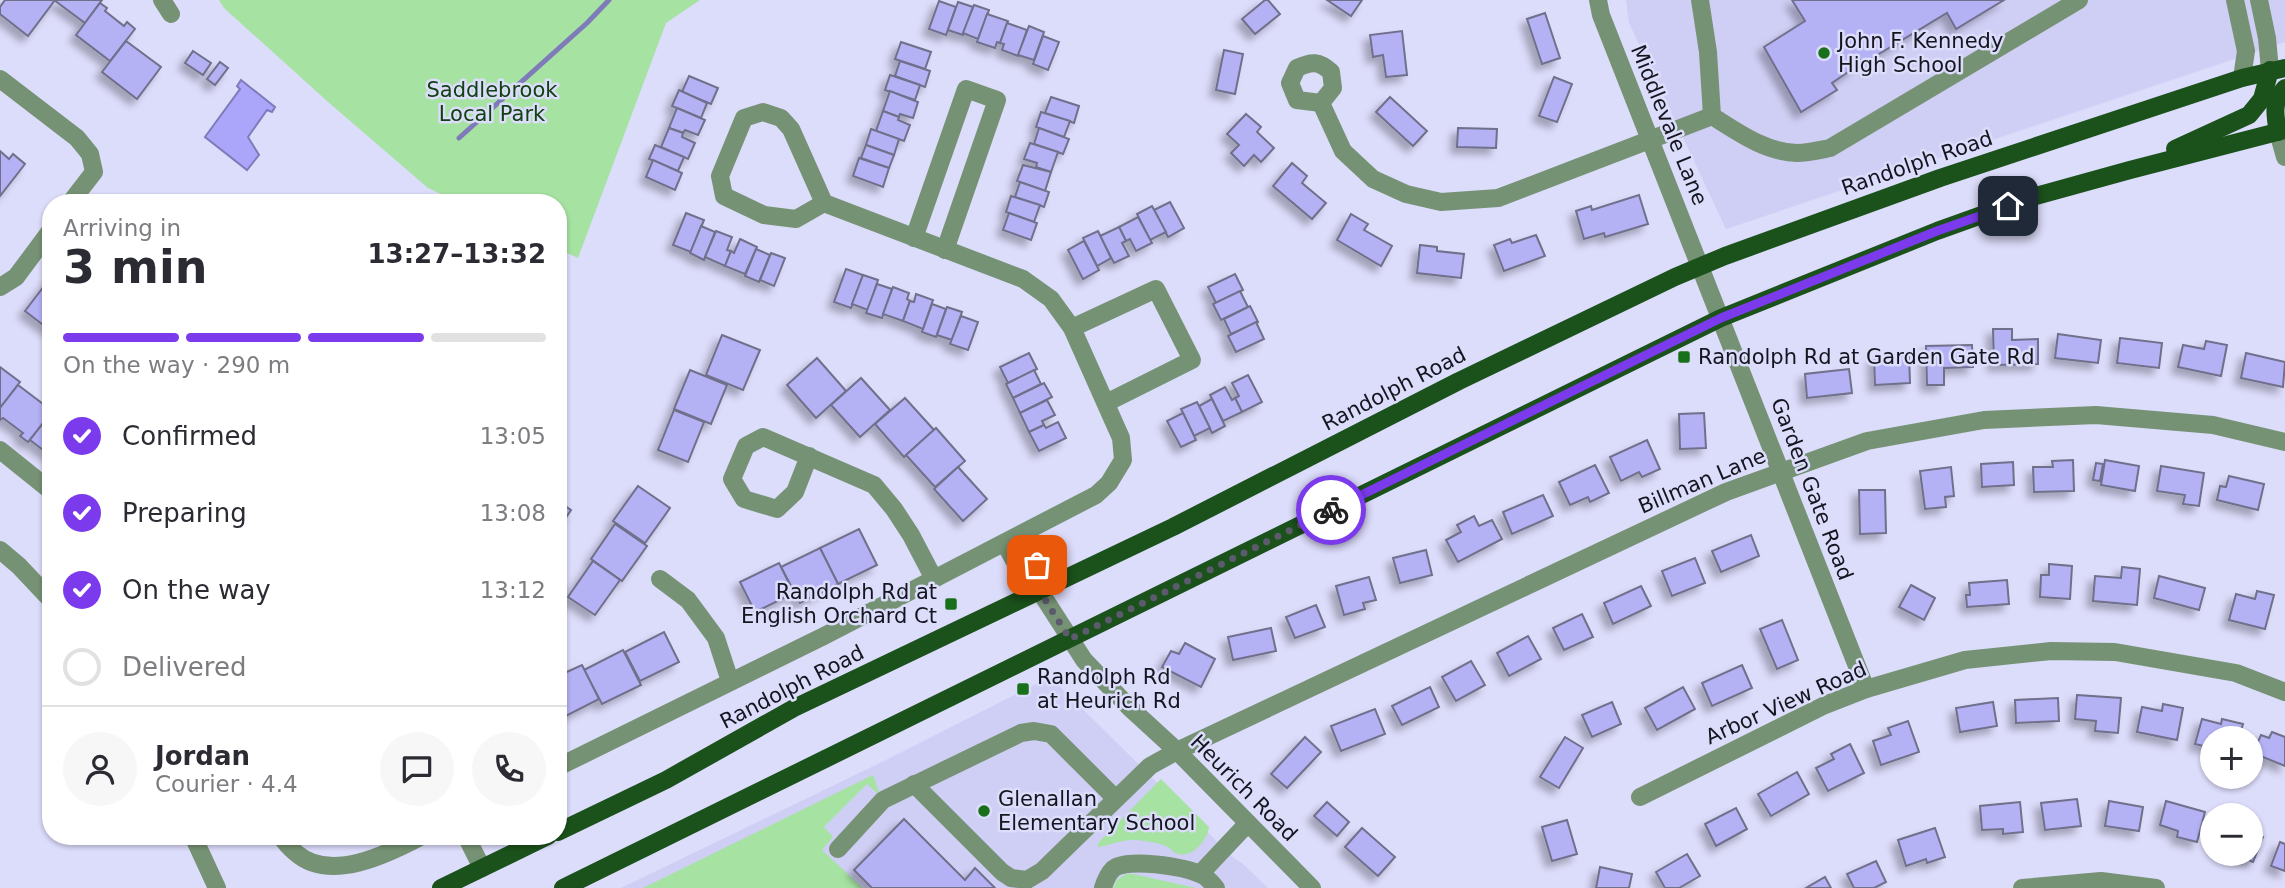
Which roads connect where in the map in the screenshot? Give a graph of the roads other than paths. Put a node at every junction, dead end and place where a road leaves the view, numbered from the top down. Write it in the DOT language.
graph roads {
  1 [pos="1598,0"];
  2 [pos="1700,0"];
  3 [pos="2079,0"];
  4 [pos="2235,0"];
  5 [pos="2259,0"];
  6 [pos="2277,69"];
  7 [pos="2242,78"];
  8 [pos="0,79"];
  9 [pos="2285,89"];
  10 [pos="1321,103"];
  11 [pos="1712,116"];
  12 [pos="2282,131"];
  13 [pos="1649,139"];
  14 [pos="2285,157"];
  15 [pos="2130,170"];
  16 [pos="77,194"];
  17 [pos="824,203"];
  18 [pos="914,237"];
  19 [pos="42,241"];
  20 [pos="946,250"];
  21 [pos="1701,266"];
  22 [pos="0,287"];
  23 [pos="1721,318"];
  24 [pos="1072,328"];
  25 [pos="1106,403"];
  26 [pos="2285,442"];
  27 [pos="0,450"];
  28 [pos="808,456"];
  29 [pos="1780,472"];
  30 [pos="42,484"];
  31 [pos="1012,540"];
  32 [pos="0,550"];
  33 [pos="660,579"];
  34 [pos="934,579"];
  35 [pos="42,590"];
  36 [pos="1039,590"];
  37 [pos="1070,639"];
  38 [pos="730,681"];
  39 [pos="1866,689"];
  40 [pos="2285,692"];
  41 [pos="1177,751"];
  42 [pos="567,762"];
  43 [pos="914,784"];
  44 [pos="1640,797"];
  45 [pos="1115,798"];
  46 [pos="1248,823"];
  47 [pos="567,828"];
  48 [pos="197,845"];
  49 [pos="287,845"];
  50 [pos="402,845"];
  51 [pos="470,845"];
  52 [pos="529,845"];
  53 [pos="838,849"];
  54 [pos="482,868"];
  55 [pos="1200,874"];
  56 [pos="217,888"];
  57 [pos="442,888"];
  58 [pos="563,888"];
  59 [pos="1103,888"];
  60 [pos="1216,888"];
  61 [pos="1312,888"];
  62 [pos="2022,888"];
  63 [pos="2155,888"];
  1 -- 13 [label="street, Middlevale Lane"];
  2 -- 11 [label="street"];
  3 -- 11 [label="street"];
  4 -- 7 [label="street"];
  5 -- 6 [label="street"];
  6 -- 7 [label="main road, Randolph Road"];
  6 -- 15 [label="main road"];
  7 -- 21 [label="main road, Randolph Road"];
  8 -- 16 [label="street"];
  9 -- 12 [label="main road"];
  10 -- 13 [label="street"];
  11 -- 13 [label="street"];
  12 -- 14 [label="street"];
  12 -- 15 [label="main road"];
  13 -- 21 [label="street, Middlevale Lane"];
  15 -- 23 [label="main road"];
  17 -- 17 [label="street"];
  17 -- 18 [label="street"];
  18 -- 20 [label="street"];
  18 -- 20 [label="street"];
  19 -- 22 [label="street"];
  20 -- 24 [label="street"];
  21 -- 23 [label="street, Garden Gate Road"];
  21 -- 36 [label="main road, Randolph Road"];
  23 -- 29 [label="street, Garden Gate Road"];
  23 -- 37 [label="main road"];
  24 -- 25 [label="street"];
  24 -- 25 [label="street"];
  25 -- 31 [label="street"];
  26 -- 29 [label="street, Billman Lane"];
  27 -- 30 [label="street"];
  28 -- 28 [label="street"];
  28 -- 34 [label="street"];
  29 -- 39 [label="street, Garden Gate Road"];
  29 -- 41 [label="street, Billman Lane"];
  31 -- 34 [label="street"];
  31 -- 36 [label="street"];
  32 -- 35 [label="street"];
  33 -- 38 [label="street, Randolph Road"];
  34 -- 38 [label="street"];
  36 -- 37 [label="street, Heurich Road"];
  36 -- 47 [label="main road, Randolph Road"];
  37 -- 41 [label="street, Heurich Road"];
  37 -- 58 [label="main road"];
  38 -- 42 [label="street"];
  39 -- 40 [label="street, Arbor View Road"];
  39 -- 44 [label="street, Arbor View Road"];
  41 -- 45 [label="street, Billman Lane"];
  41 -- 46 [label="street, Heurich Road"];
  43 -- 45 [label="street"];
  43 -- 45 [label="street, Billman Lane"];
  43 -- 53 [label="street"];
  46 -- 55 [label="street"];
  46 -- 61 [label="street, Heurich Road"];
  48 -- 56 [label="street"];
  49 -- 50 [label="street"];
  51 -- 54 [label="street"];
  52 -- 54 [label="main road"];
  54 -- 57 [label="main road"];
  55 -- 59 [label="street"];
  55 -- 60 [label="street"];
  62 -- 63 [label="street"];
}
